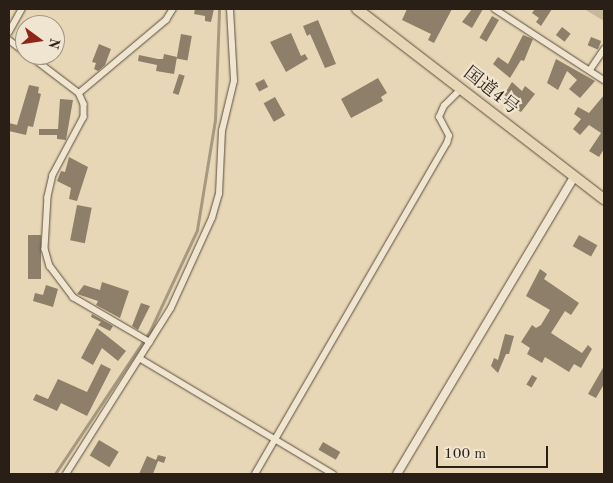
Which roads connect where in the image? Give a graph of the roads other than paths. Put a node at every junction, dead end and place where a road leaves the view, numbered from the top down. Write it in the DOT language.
graph roads {
  1 [pos="22,9"];
  2 [pos="174,9"];
  3 [pos="230,9"];
  4 [pos="357,9"];
  5 [pos="495,9"];
  6 [pos="9,32"];
  7 [pos="604,49"];
  8 [pos="42,65"];
  9 [pos="590,70"];
  10 [pos="604,80"];
  11 [pos="461,89"];
  12 [pos="79,93"];
  13 [pos="574,177"];
  14 [pos="604,200"];
  15 [pos="149,341"];
  16 [pos="141,359"];
  17 [pos="276,438"];
  18 [pos="66,474"];
  19 [pos="255,474"];
  20 [pos="333,474"];
  21 [pos="397,474"];
  1 -- 6 [label="street"];
  2 -- 12 [label="street"];
  3 -- 15 [label="street"];
  4 -- 11 [label="highway, 国道4号"];
  5 -- 9 [label="street"];
  7 -- 9 [label="street"];
  8 -- 12 [label="street"];
  9 -- 10 [label="street"];
  11 -- 13 [label="highway, 国道4号"];
  11 -- 17 [label="street"];
  12 -- 15 [label="street"];
  13 -- 14 [label="highway, 国道4号"];
  13 -- 21 [label="street"];
  15 -- 16 [label="street"];
  16 -- 17 [label="street"];
  16 -- 18 [label="street"];
  17 -- 19 [label="street"];
  17 -- 20 [label="street"];
}
